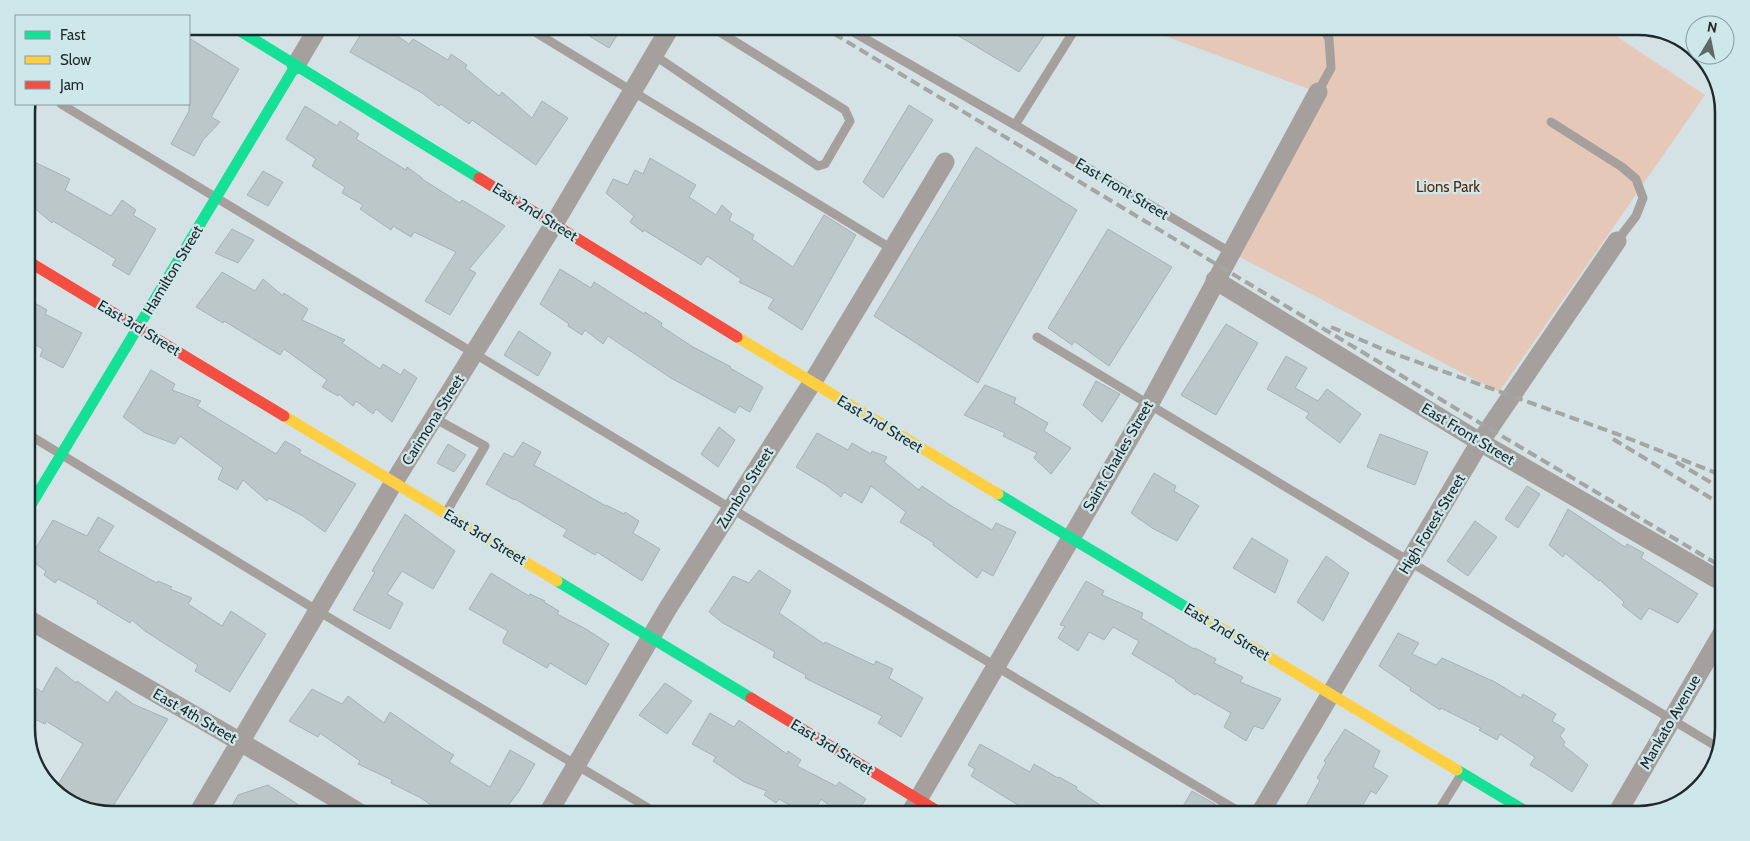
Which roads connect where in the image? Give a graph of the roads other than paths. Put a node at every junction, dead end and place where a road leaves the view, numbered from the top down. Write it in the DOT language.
graph roads {
  1 [pos="247,35"];
  2 [pos="314,35"];
  3 [pos="539,35"];
  4 [pos="666,35"];
  5 [pos="724,35"];
  6 [pos="859,35"];
  7 [pos="1071,35"];
  8 [pos="1327,35"];
  9 [pos="654,56"];
  10 [pos="296,65"];
  11 [pos="633,92"];
  12 [pos="1318,92"];
  13 [pos="63,105"];
  14 [pos="1552,122"];
  15 [pos="1015,125"];
  16 [pos="945,162"];
  17 [pos="217,197"];
  18 [pos="554,224"];
  19 [pos="1617,241"];
  20 [pos="892,249"];
  21 [pos="1230,252"];
  22 [pos="35,265"];
  23 [pos="1216,280"];
  24 [pos="138,328"];
  25 [pos="1037,338"];
  26 [pos="474,353"];
  27 [pos="812,382"];
  28 [pos="1148,405"];
  29 [pos="434,418"];
  30 [pos="35,438"];
  31 [pos="1480,442"];
  32 [pos="62,454"];
  33 [pos="394,482"];
  34 [pos="35,498"];
  35 [pos="732,508"];
  36 [pos="445,513"];
  37 [pos="1071,538"];
  38 [pos="1409,562"];
  39 [pos="1715,578"];
  40 [pos="318,611"];
  41 [pos="35,623"];
  42 [pos="651,638"];
  43 [pos="1715,645"];
  44 [pos="997,665"];
  45 [pos="1331,694"];
  46 [pos="1672,719"];
  47 [pos="240,742"];
  48 [pos="1714,745"];
  49 [pos="577,764"];
  50 [pos="1462,773"];
  51 [pos="201,806"];
  52 [pos="348,806"];
  53 [pos="552,806"];
  54 [pos="645,806"];
  55 [pos="912,806"];
  56 [pos="915,806"];
  57 [pos="1230,806"];
  58 [pos="1264,806"];
  59 [pos="1442,806"];
  60 [pos="1517,806"];
  61 [pos="1621,806"];
  1 -- 10 [label="street, East 2nd Street"];
  2 -- 10 [label="street, Hamilton Street"];
  3 -- 11 [label="lane"];
  4 -- 9 [label="street, Carimona Street"];
  5 -- 9 [label="lane"];
  6 -- 15 [label="lane, East Front Street"];
  7 -- 15 [label="lane"];
  8 -- 12 [label="lane"];
  9 -- 11 [label="street, Carimona Street"];
  10 -- 17 [label="street, Hamilton Street"];
  10 -- 18 [label="street, East 2nd Street"];
  11 -- 18 [label="street, Carimona Street"];
  11 -- 20 [label="lane"];
  12 -- 21 [label="street, Saint Charles Street"];
  13 -- 17 [label="lane"];
  14 -- 19 [label="lane"];
  15 -- 21 [label="lane, East Front Street"];
  16 -- 20 [label="street, Zumbro Street"];
  17 -- 24 [label="street, Hamilton Street"];
  17 -- 26 [label="lane"];
  18 -- 26 [label="street, Carimona Street"];
  18 -- 27 [label="street, East 2nd Street"];
  19 -- 31 [label="street, High Forest Street"];
  20 -- 27 [label="street, Zumbro Street"];
  21 -- 23 [label="street, Saint Charles Street"];
  22 -- 24 [label="street, East 3rd Street"];
  23 -- 28 [label="street, Saint Charles Street"];
  23 -- 31 [label="street, East Front Street"];
  24 -- 32 [label="street, Hamilton Street"];
  24 -- 33 [label="street, East 3rd Street"];
  25 -- 28 [label="lane"];
  26 -- 29 [label="street, Carimona Street"];
  26 -- 35 [label="lane"];
  27 -- 35 [label="street, Zumbro Street"];
  27 -- 37 [label="street, East 2nd Street"];
  28 -- 37 [label="street, Saint Charles Street"];
  28 -- 38 [label="lane"];
  29 -- 33 [label="street, Carimona Street"];
  29 -- 36 [label="lane"];
  30 -- 32 [label="lane"];
  31 -- 38 [label="street, High Forest Street"];
  31 -- 39 [label="street, East Front Street"];
  32 -- 34 [label="street, Hamilton Street"];
  32 -- 40 [label="lane"];
  33 -- 36 [label="street, East 3rd Street"];
  33 -- 40 [label="street, Carimona Street"];
  35 -- 42 [label="street, Zumbro Street"];
  35 -- 44 [label="lane"];
  36 -- 42 [label="street, East 3rd Street"];
  37 -- 44 [label="street, Saint Charles Street"];
  37 -- 45 [label="street, East 2nd Street"];
  38 -- 45 [label="street, High Forest Street"];
  38 -- 46 [label="lane"];
  40 -- 47 [label="street, Carimona Street"];
  40 -- 49 [label="lane"];
  41 -- 47 [label="street, East 4th Street"];
  42 -- 49 [label="street, Zumbro Street"];
  42 -- 55 [label="street, East 3rd Street"];
  43 -- 46 [label="street, Mankato Avenue"];
  44 -- 56 [label="street, Saint Charles Street"];
  44 -- 57 [label="lane"];
  45 -- 50 [label="street, East 2nd Street"];
  45 -- 58 [label="street, High Forest Street"];
  46 -- 48 [label="lane"];
  46 -- 61 [label="street, Mankato Avenue"];
  47 -- 51 [label="street, Carimona Street"];
  47 -- 52 [label="street, East 4th Street"];
  49 -- 53 [label="street, Zumbro Street"];
  49 -- 54 [label="lane"];
  50 -- 59 [label="lane"];
  50 -- 60 [label="street, East 2nd Street"];
}
